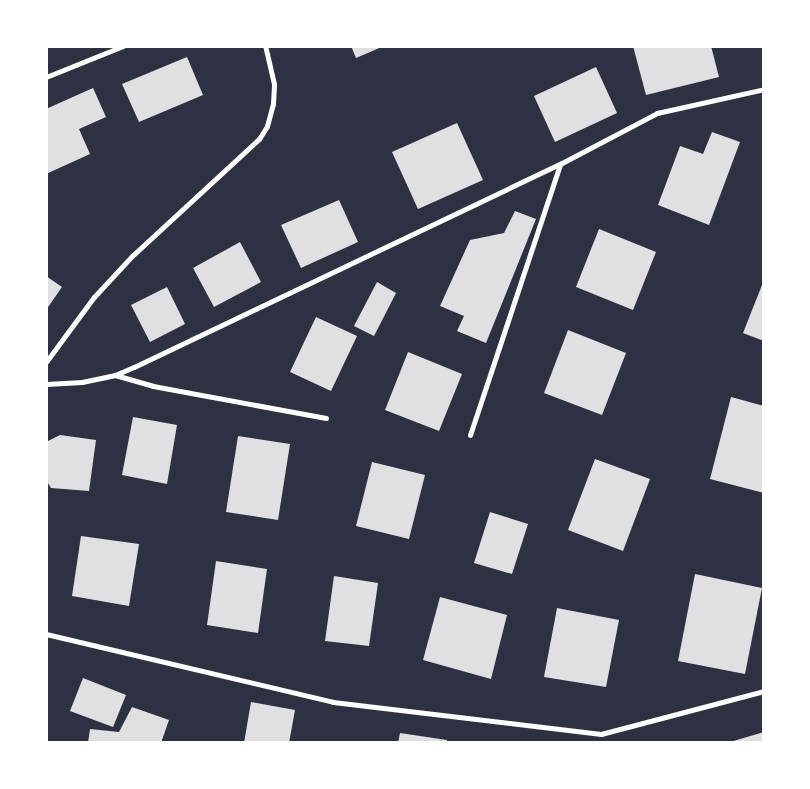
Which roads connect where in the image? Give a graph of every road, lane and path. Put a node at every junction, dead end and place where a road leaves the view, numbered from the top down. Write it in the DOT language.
graph roads {
  1 [pos="123,46"];
  2 [pos="265,46"];
  3 [pos="46,77"];
  4 [pos="764,89"];
  5 [pos="560,164"];
  6 [pos="46,362"];
  7 [pos="115,375"];
  8 [pos="46,384"];
  9 [pos="326,418"];
  10 [pos="470,435"];
  11 [pos="46,634"];
  12 [pos="764,691"];
  1 -- 3 [label="street"];
  2 -- 6 [label="street"];
  4 -- 5 [label="street"];
  5 -- 7 [label="street"];
  5 -- 10 [label="street"];
  7 -- 8 [label="street"];
  7 -- 9 [label="street"];
  11 -- 12 [label="street"];
}
